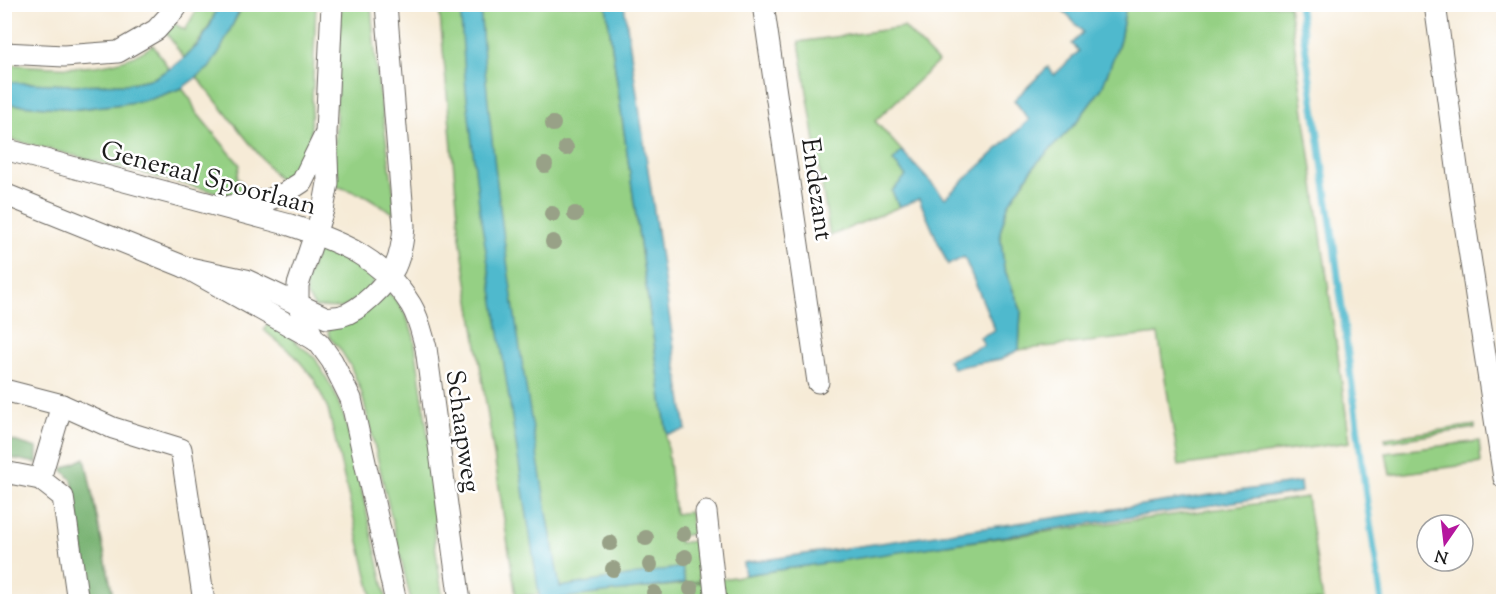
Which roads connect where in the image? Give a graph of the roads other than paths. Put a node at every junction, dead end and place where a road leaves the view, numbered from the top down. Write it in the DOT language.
graph roads {
  1 [pos="177,4"];
  2 [pos="332,4"];
  3 [pos="386,4"];
  4 [pos="763,4"];
  5 [pos="1434,4"];
  6 [pos="4,53"];
  7 [pos="326,133"];
  8 [pos="4,149"];
  9 [pos="4,194"];
  10 [pos="221,207"];
  11 [pos="315,233"];
  12 [pos="185,267"];
  13 [pos="389,277"];
  14 [pos="298,305"];
  15 [pos="314,339"];
  16 [pos="818,382"];
  17 [pos="4,390"];
  18 [pos="62,405"];
  19 [pos="4,472"];
  20 [pos="1503,478"];
  21 [pos="40,479"];
  22 [pos="706,512"];
  23 [pos="78,602"];
  24 [pos="204,602"];
  25 [pos="396,602"];
  26 [pos="460,602"];
  27 [pos="716,602"];
  1 -- 6 [label="street"];
  2 -- 7 [label="street"];
  3 -- 13 [label="street"];
  4 -- 16 [label="street, Endezant"];
  5 -- 20 [label="street"];
  7 -- 10 [label="street"];
  7 -- 11 [label="street"];
  8 -- 10 [label="street, Generaal Spoorlaan"];
  9 -- 12 [label="street"];
  10 -- 11 [label="street, Generaal Spoorlaan"];
  11 -- 13 [label="street, Generaal Spoorlaan"];
  11 -- 14 [label="street"];
  12 -- 14 [label="street"];
  12 -- 15 [label="street"];
  13 -- 14 [label="street"];
  13 -- 26 [label="street, Schaapweg"];
  14 -- 15 [label="street"];
  15 -- 25 [label="street"];
  17 -- 18 [label="street"];
  18 -- 21 [label="street"];
  18 -- 24 [label="street"];
  19 -- 21 [label="street"];
  21 -- 23 [label="street"];
  22 -- 27 [label="street"];
}
